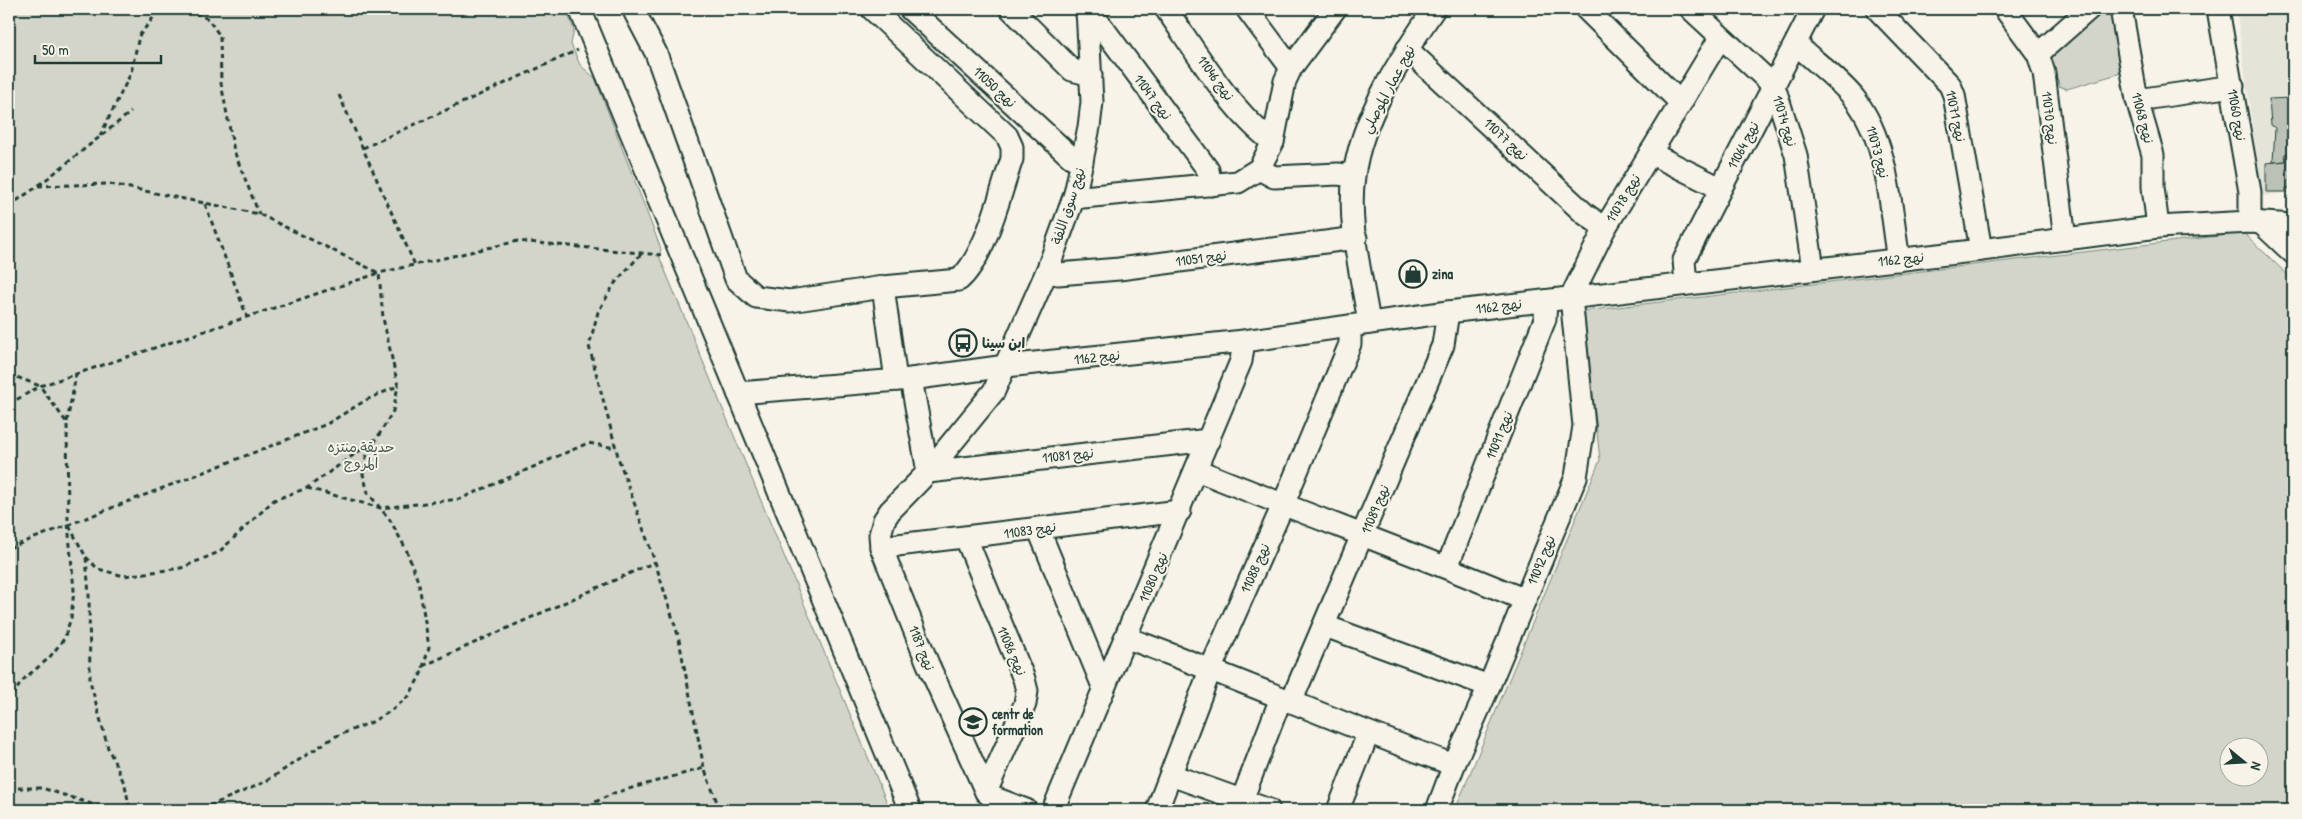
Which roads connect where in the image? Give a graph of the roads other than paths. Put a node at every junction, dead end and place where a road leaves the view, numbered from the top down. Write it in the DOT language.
graph roads {
  1 [pos="580,9"];
  2 [pos="633,9"];
  3 [pos="872,9"];
  4 [pos="910,9"];
  5 [pos="1011,9"];
  6 [pos="1166,9"];
  7 [pos="1247,9"];
  8 [pos="1434,9"];
  9 [pos="1691,9"];
  10 [pos="1877,9"];
  11 [pos="2005,9"];
  12 [pos="2089,9"];
  13 [pos="2121,9"];
  14 [pos="2218,9"];
  15 [pos="1330,11"];
  16 [pos="1594,11"];
  17 [pos="1087,12"];
  18 [pos="1803,14"];
  19 [pos="1720,38"];
  20 [pos="1796,44"];
  21 [pos="1408,49"];
  22 [pos="2038,54"];
  23 [pos="1292,68"];
  24 [pos="1091,75"];
  25 [pos="1774,86"];
  26 [pos="2233,86"];
  27 [pos="2137,100"];
  28 [pos="1681,103"];
  29 [pos="1272,142"];
  30 [pos="1650,153"];
  31 [pos="1082,162"];
  32 [pos="1259,169"];
  33 [pos="1354,176"];
  34 [pos="1211,185"];
  35 [pos="1720,188"];
  36 [pos="1075,194"];
  37 [pos="2255,222"];
  38 [pos="2293,225"];
  39 [pos="2158,227"];
  40 [pos="1604,228"];
  41 [pos="1356,238"];
  42 [pos="2065,239"];
  43 [pos="1981,250"];
  44 [pos="2293,253"];
  45 [pos="1899,260"];
  46 [pos="1813,269"];
  47 [pos="1046,271"];
  48 [pos="1686,284"];
  49 [pos="883,288"];
  50 [pos="1571,297"];
  51 [pos="1546,301"];
  52 [pos="1448,312"];
  53 [pos="1359,325"];
  54 [pos="1244,341"];
  55 [pos="1006,366"];
  56 [pos="904,379"];
  57 [pos="738,394"];
  58 [pos="1208,440"];
  59 [pos="1197,470"];
  60 [pos="928,472"];
  61 [pos="1283,505"];
  62 [pos="1180,511"];
  63 [pos="1038,528"];
  64 [pos="1364,536"];
  65 [pos="966,538"];
  66 [pos="881,547"];
  67 [pos="1447,567"];
  68 [pos="1525,600"];
  69 [pos="1325,626"];
  70 [pos="1127,638"];
  71 [pos="1211,668"];
  72 [pos="1489,686"];
  73 [pos="1104,688"];
  74 [pos="1286,700"];
  75 [pos="1368,734"];
  76 [pos="1454,764"];
  77 [pos="1171,775"];
  78 [pos="986,792"];
  79 [pos="1242,800"];
  80 [pos="910,810"];
  81 [pos="1026,810"];
  82 [pos="1053,810"];
  83 [pos="1157,810"];
  84 [pos="1270,810"];
  85 [pos="1338,810"];
  86 [pos="1436,810"];
  1 -- 57 [label="street"];
  2 -- 49 [label="street"];
  3 -- 49 [label="street"];
  4 -- 31 [label="street, نهج 11050"];
  5 -- 24 [label="street"];
  6 -- 29 [label="street, نهج 11046"];
  7 -- 23 [label="street"];
  8 -- 21 [label="street, نهج عمار الموصلي"];
  9 -- 19 [label="street, نهج 11074"];
  10 -- 43 [label="street, نهج 11071"];
  11 -- 22 [label="street, نهج 11070"];
  12 -- 22 [label="street"];
  13 -- 27 [label="street, نهج 11068"];
  14 -- 26 [label="street, نهج 11060"];
  15 -- 23 [label="street"];
  16 -- 28 [label="street"];
  17 -- 24 [label="street, نهج سوق اللفة"];
  17 -- 34 [label="street, نهج 11047"];
  18 -- 20 [label="street, نهج 11064"];
  19 -- 25 [label="street, نهج 11074"];
  19 -- 28 [label="street, نهج 11078"];
  20 -- 25 [label="street, نهج 11064"];
  20 -- 45 [label="street, نهج 11073"];
  21 -- 33 [label="street, نهج عمار الموصلي"];
  21 -- 40 [label="street, نهج 11077"];
  22 -- 42 [label="street, نهج 11070"];
  23 -- 29 [label="street"];
  24 -- 31 [label="street, نهج سوق اللفة"];
  25 -- 35 [label="street, نهج 11064"];
  25 -- 46 [label="street, نهج 11074"];
  26 -- 27 [label="street"];
  26 -- 37 [label="street, نهج 11060"];
  27 -- 39 [label="street, نهج 11068"];
  28 -- 30 [label="street, نهج 11078"];
  29 -- 32 [label="street"];
  30 -- 35 [label="street"];
  30 -- 40 [label="street, نهج 11078"];
  31 -- 36 [label="street, نهج سوق اللفة"];
  32 -- 33 [label="street"];
  32 -- 34 [label="street"];
  33 -- 41 [label="street, نهج عمار الموصلي"];
  34 -- 36 [label="street"];
  35 -- 48 [label="street, نهج 11064"];
  36 -- 47 [label="street, نهج سوق اللفة"];
  37 -- 38 [label="street, نهج 1162"];
  37 -- 39 [label="street, نهج 1162"];
  37 -- 44 [label="street"];
  39 -- 42 [label="street, نهج 1162"];
  40 -- 50 [label="street, نهج 11078"];
  41 -- 47 [label="street, نهج 11051"];
  41 -- 53 [label="street, نهج عمار الموصلي"];
  42 -- 43 [label="street, نهج 1162"];
  43 -- 45 [label="street, نهج 1162"];
  45 -- 46 [label="street, نهج 1162"];
  46 -- 48 [label="street, نهج 1162"];
  47 -- 55 [label="street, نهج سوق اللفة"];
  48 -- 50 [label="street, نهج 1162"];
  49 -- 56 [label="street"];
  50 -- 51 [label="street, نهج 1162"];
  50 -- 68 [label="street, نهج 11092"];
  51 -- 52 [label="street, نهج 1162"];
  51 -- 67 [label="street, نهج 11091"];
  52 -- 53 [label="street, نهج 1162"];
  52 -- 64 [label="street, نهج 11089"];
  53 -- 54 [label="street, نهج 1162"];
  53 -- 61 [label="street, نهج 11088"];
  54 -- 55 [label="street, نهج 1162"];
  54 -- 58 [label="street, نهج 11080"];
  55 -- 56 [label="street, نهج 1162"];
  55 -- 60 [label="street, نهج 1187"];
  56 -- 57 [label="street, نهج 1162"];
  56 -- 60 [label="street"];
  57 -- 80 [label="street"];
  58 -- 59 [label="street, نهج 11080"];
  58 -- 60 [label="street, نهج 11081"];
  59 -- 61 [label="street"];
  59 -- 62 [label="street, نهج 11080"];
  60 -- 66 [label="street, نهج 1187"];
  61 -- 64 [label="street"];
  61 -- 71 [label="street, نهج 11088"];
  62 -- 63 [label="street, نهج 11083"];
  62 -- 70 [label="street, نهج 11080"];
  63 -- 65 [label="street, نهج 11083"];
  63 -- 73 [label="street"];
  64 -- 67 [label="street"];
  64 -- 69 [label="street, نهج 11089"];
  65 -- 66 [label="street, نهج 11083"];
  65 -- 78 [label="street, نهج 11086"];
  66 -- 78 [label="street, نهج 1187"];
  67 -- 68 [label="street"];
  68 -- 72 [label="street, نهج 11092"];
  69 -- 72 [label="street"];
  69 -- 74 [label="street, نهج 11089"];
  70 -- 71 [label="street"];
  70 -- 73 [label="street, نهج 11080"];
  71 -- 74 [label="street"];
  71 -- 77 [label="street, نهج 11088"];
  72 -- 76 [label="street, نهج 11092"];
  73 -- 82 [label="street, نهج 11080"];
  74 -- 75 [label="street"];
  74 -- 79 [label="street, نهج 11089"];
  75 -- 76 [label="street"];
  75 -- 85 [label="street"];
  76 -- 86 [label="street, نهج 11092"];
  77 -- 79 [label="street"];
  77 -- 83 [label="street, نهج 11088"];
  78 -- 81 [label="street"];
  79 -- 84 [label="street"];
}
